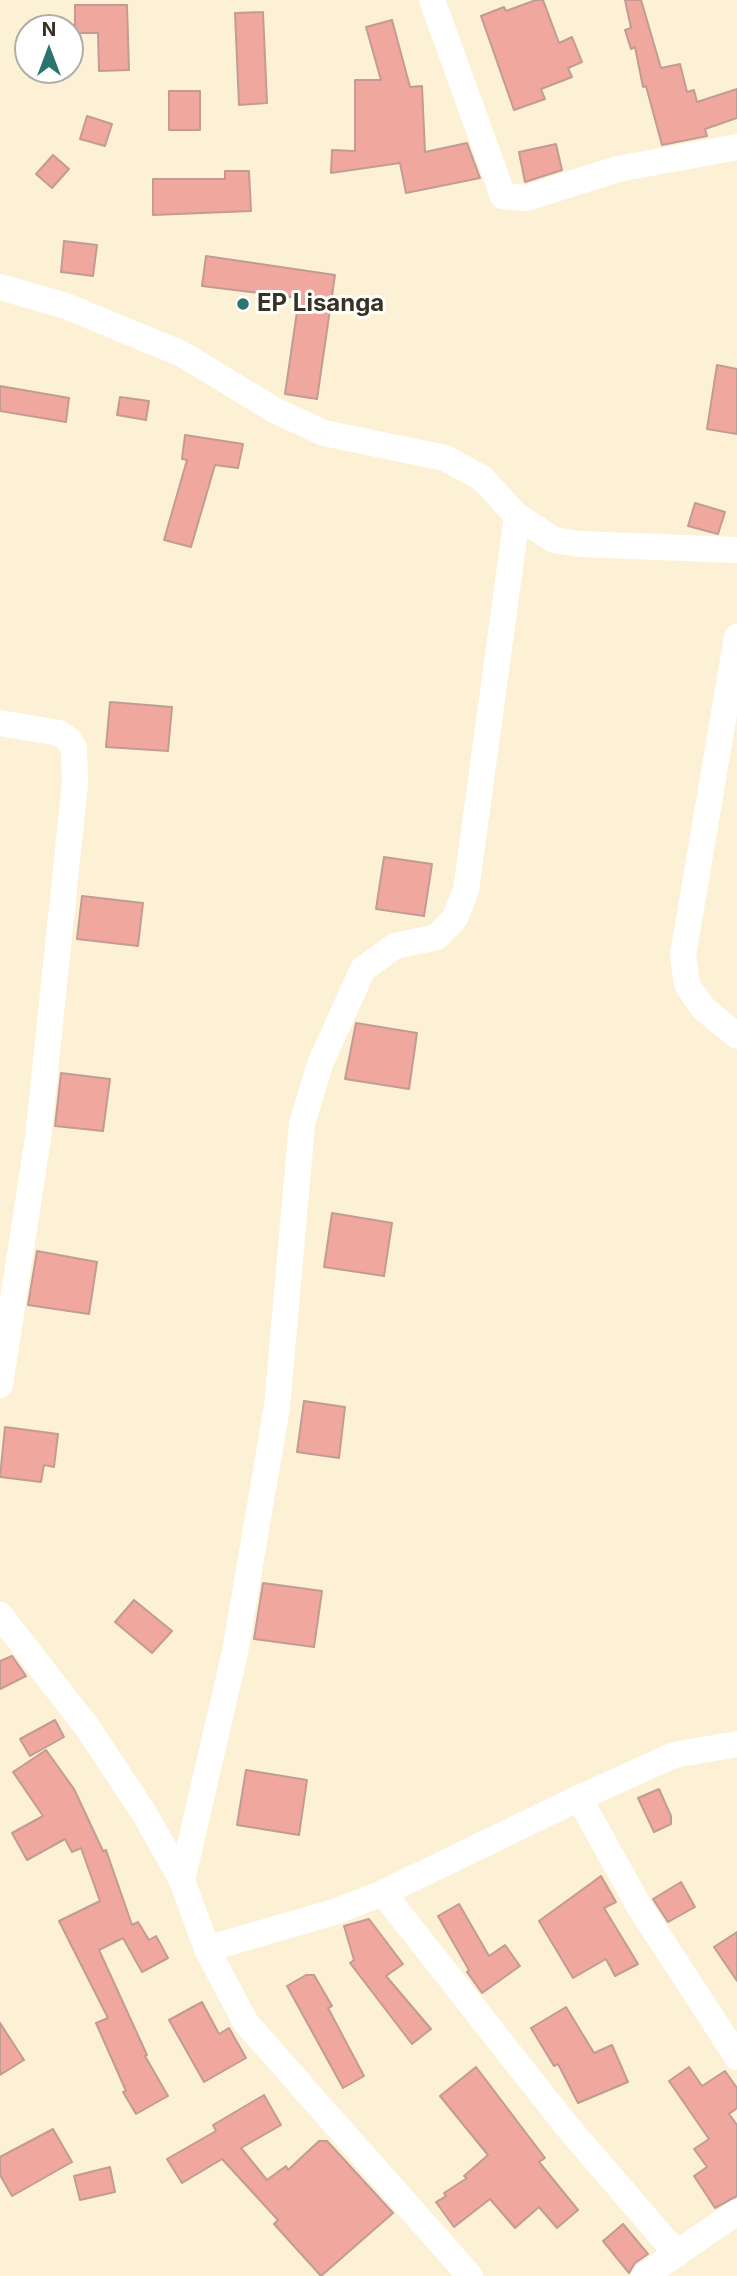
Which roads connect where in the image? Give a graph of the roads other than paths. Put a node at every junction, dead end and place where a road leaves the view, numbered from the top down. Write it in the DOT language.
graph roads {
  1 [pos="432,0"];
  2 [pos="737,147"];
  3 [pos="0,287"];
  4 [pos="517,516"];
  5 [pos="737,550"];
  6 [pos="737,637"];
  7 [pos="0,723"];
  8 [pos="737,1036"];
  9 [pos="0,1385"];
  10 [pos="0,1615"];
  11 [pos="737,1744"];
  12 [pos="579,1798"];
  13 [pos="182,1880"];
  14 [pos="383,1893"];
  15 [pos="207,1949"];
  16 [pos="737,2057"];
  17 [pos="737,2212"];
  18 [pos="677,2255"];
  19 [pos="470,2276"];
  20 [pos="644,2276"];
  1 -- 2 [label="street"];
  3 -- 4 [label="street"];
  4 -- 5 [label="street"];
  4 -- 13 [label="street"];
  6 -- 8 [label="street"];
  7 -- 9 [label="street"];
  10 -- 13 [label="street"];
  11 -- 12 [label="street"];
  12 -- 14 [label="street"];
  12 -- 16 [label="street"];
  13 -- 15 [label="street"];
  14 -- 15 [label="street"];
  14 -- 18 [label="street"];
  15 -- 19 [label="street"];
  17 -- 18 [label="street"];
  18 -- 20 [label="street"];
}
